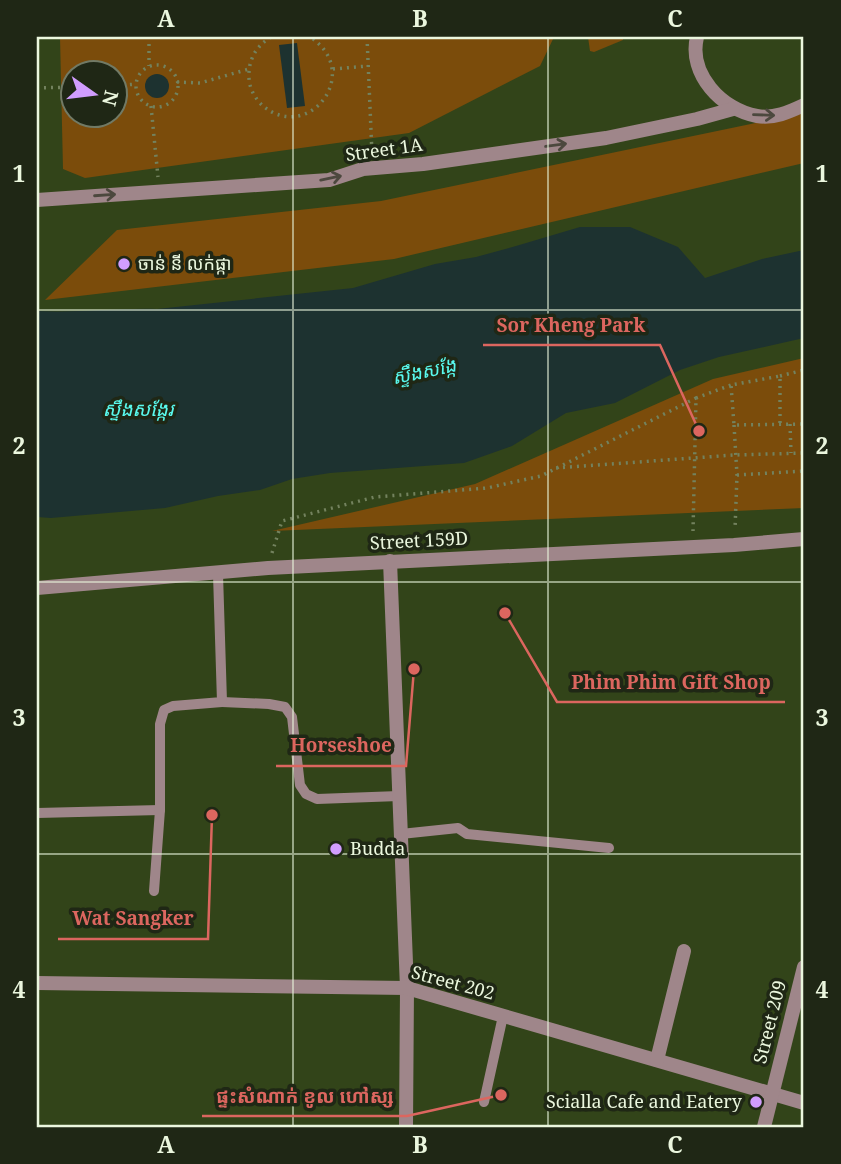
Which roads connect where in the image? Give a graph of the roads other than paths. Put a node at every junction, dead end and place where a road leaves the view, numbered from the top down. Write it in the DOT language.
graph roads {
  1 [pos="697,37"];
  2 [pos="804,105"];
  3 [pos="733,109"];
  4 [pos="37,200"];
  5 [pos="804,539"];
  6 [pos="390,561"];
  7 [pos="218,574"];
  8 [pos="37,588"];
  9 [pos="222,702"];
  10 [pos="399,796"];
  11 [pos="160,810"];
  12 [pos="37,813"];
  13 [pos="401,834"];
  14 [pos="609,848"];
  15 [pos="155,891"];
  16 [pos="684,951"];
  17 [pos="804,967"];
  18 [pos="37,984"];
  19 [pos="407,988"];
  20 [pos="503,1016"];
  21 [pos="657,1060"];
  22 [pos="772,1094"];
  23 [pos="484,1101"];
  24 [pos="804,1103"];
  25 [pos="406,1127"];
  26 [pos="764,1127"];
  1 -- 3 [label="street"];
  3 -- 2 [label="street, one-way"];
  4 -- 3 [label="street, Street 1A, one-way"];
  5 -- 6 [label="street, Street 159D"];
  6 -- 7 [label="street, Street 159D"];
  6 -- 10 [label="street"];
  7 -- 8 [label="street, Street 159D"];
  7 -- 9 [label="lane"];
  9 -- 10 [label="lane"];
  9 -- 11 [label="lane"];
  10 -- 13 [label="street"];
  11 -- 12 [label="lane"];
  11 -- 15 [label="lane"];
  13 -- 14 [label="lane"];
  13 -- 19 [label="street"];
  16 -- 21 [label="street"];
  17 -- 22 [label="street, Street 209"];
  18 -- 19 [label="street, Street 202"];
  19 -- 20 [label="street, Street 202"];
  19 -- 25 [label="street"];
  20 -- 21 [label="street, Street 202"];
  20 -- 23 [label="lane"];
  21 -- 22 [label="street, Street 202"];
  22 -- 24 [label="street, Street 202"];
  22 -- 26 [label="street, Street 209"];
}
